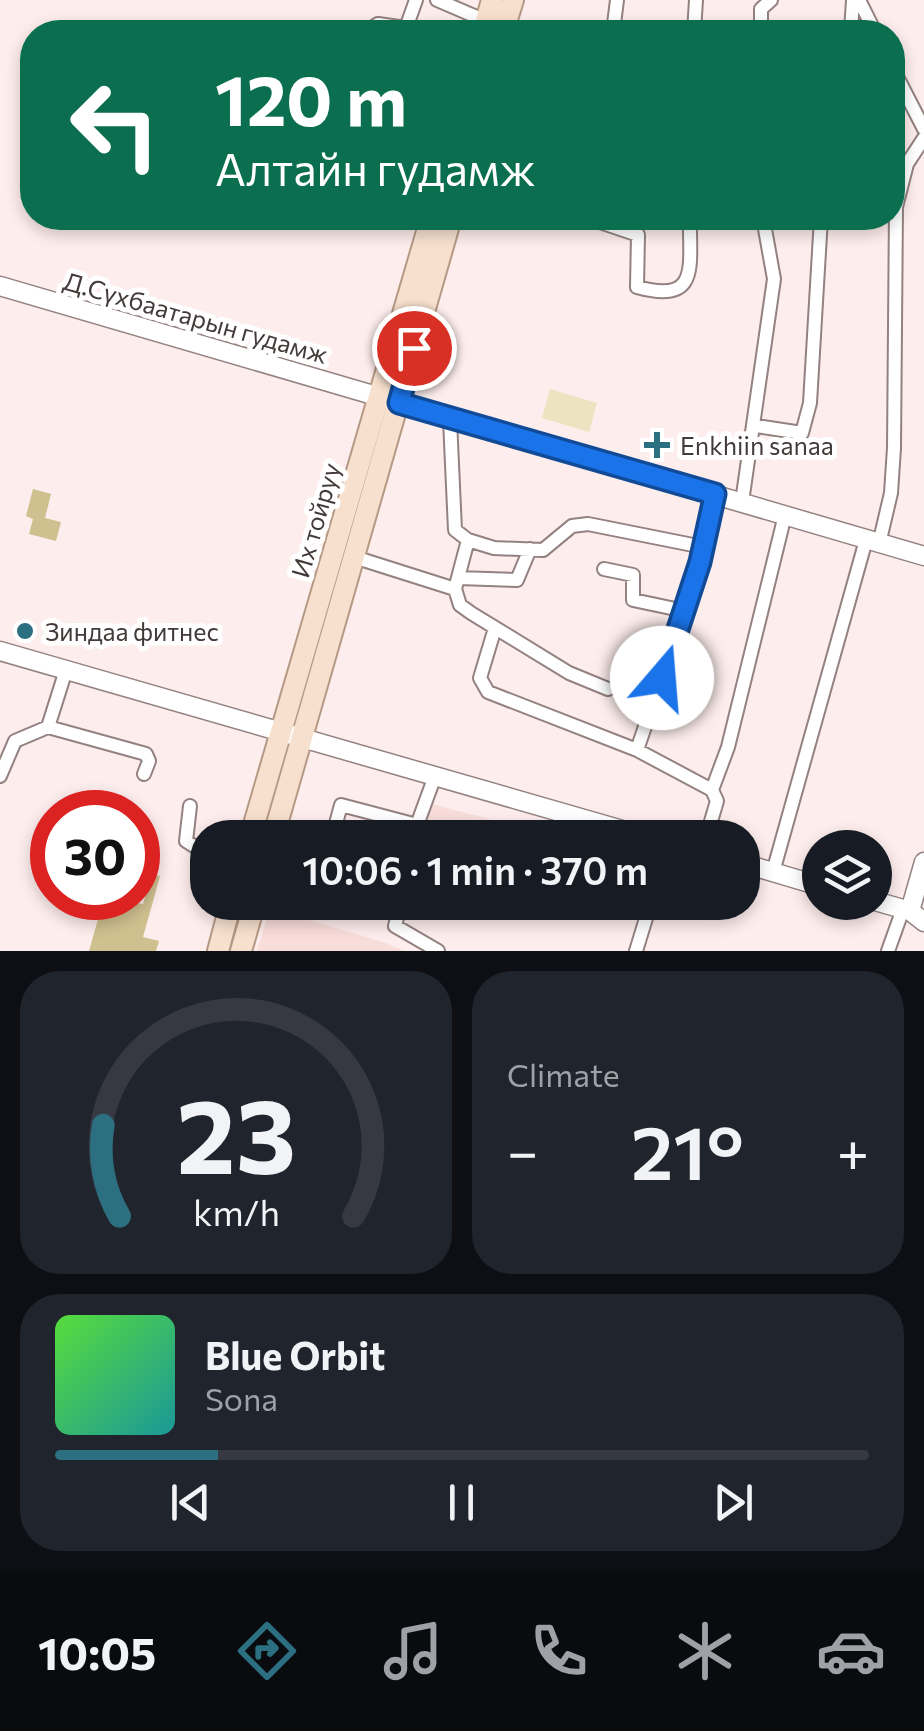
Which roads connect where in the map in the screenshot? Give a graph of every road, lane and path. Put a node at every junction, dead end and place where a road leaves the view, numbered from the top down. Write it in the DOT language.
graph roads {
  1 [pos="437,0"];
  2 [pos="513,0"];
  3 [pos="474,20"];
  4 [pos="498,20"];
  5 [pos="905,92"];
  6 [pos="924,129"];
  7 [pos="924,138"];
  8 [pos="905,168"];
  9 [pos="427,230"];
  10 [pos="448,230"];
  11 [pos="626,230"];
  12 [pos="690,230"];
  13 [pos="765,230"];
  14 [pos="820,230"];
  15 [pos="896,230"];
  16 [pos="0,286"];
  17 [pos="378,396"];
  18 [pos="399,403"];
  19 [pos="450,420"];
  20 [pos="756,426"];
  21 [pos="715,494"];
  22 [pos="742,502"];
  23 [pos="785,515"];
  24 [pos="468,540"];
  25 [pos="872,542"];
  26 [pos="703,548"];
  27 [pos="530,549"];
  28 [pos="924,556"];
  29 [pos="354,557"];
  30 [pos="604,569"];
  31 [pos="456,583"];
  32 [pos="685,611"];
  33 [pos="496,628"];
  34 [pos="0,652"];
  35 [pos="66,670"];
  36 [pos="608,690"];
  37 [pos="48,727"];
  38 [pos="279,732"];
  39 [pos="302,738"];
  40 [pos="637,750"];
  41 [pos="144,774"];
  42 [pos="0,776"];
  43 [pos="435,776"];
  44 [pos="712,790"];
  45 [pos="190,806"];
  46 [pos="255,820"];
  47 [pos="278,820"];
  48 [pos="338,820"];
  49 [pos="382,820"];
  50 [pos="420,820"];
  51 [pos="588,820"];
  52 [pos="712,820"];
  53 [pos="190,843"];
  54 [pos="924,862"];
  55 [pos="760,868"];
  56 [pos="772,872"];
  57 [pos="802,881"];
  58 [pos="915,913"];
  59 [pos="226,920"];
  60 [pos="249,920"];
  61 [pos="396,920"];
  62 [pos="645,920"];
  63 [pos="218,951"];
  64 [pos="240,951"];
  65 [pos="438,951"];
  66 [pos="636,951"];
  67 [pos="888,951"];
  1 -- 3 [label="street"];
  2 -- 4 [label="main road"];
  5 -- 6 [label="street"];
  7 -- 8 [label="street"];
  9 -- 17 [label="main road, Их тойруу"];
  10 -- 18 [label="main road, Их тойруу"];
  11 -- 12 [label="street"];
  13 -- 20 [label="street"];
  14 -- 20 [label="street"];
  15 -- 25 [label="street"];
  16 -- 17 [label="main road, Д.Сүхбаатарын гудамж"];
  17 -- 18 [label="main road, Д.Сүхбаатарын гудамж"];
  17 -- 38 [label="main road, Их тойруу"];
  18 -- 19 [label="main road, Д.Сүхбаатарын гудамж"];
  18 -- 29 [label="main road, Их тойруу"];
  19 -- 21 [label="main road, Д.Сүхбаатарын гудамж"];
  19 -- 24 [label="street"];
  20 -- 22 [label="street"];
  21 -- 22 [label="main road, Д.Сүхбаатарын гудамж"];
  21 -- 26 [label="street"];
  22 -- 23 [label="main road, Д.Сүхбаатарын гудамж"];
  23 -- 25 [label="main road, Д.Сүхбаатарын гудамж"];
  23 -- 44 [label="street"];
  24 -- 27 [label="street"];
  24 -- 31 [label="street"];
  25 -- 28 [label="main road, Д.Сүхбаатарын гудамж"];
  25 -- 56 [label="street"];
  26 -- 27 [label="street"];
  26 -- 32 [label="street"];
  27 -- 31 [label="street"];
  29 -- 31 [label="street"];
  29 -- 39 [label="main road, Их тойруу"];
  30 -- 32 [label="street"];
  31 -- 33 [label="street"];
  32 -- 40 [label="street"];
  33 -- 36 [label="street"];
  33 -- 40 [label="street"];
  34 -- 35 [label="main road"];
  35 -- 37 [label="street"];
  35 -- 38 [label="main road"];
  37 -- 41 [label="street"];
  37 -- 42 [label="street"];
  38 -- 39 [label="main road"];
  38 -- 46 [label="main road, Их тойруу"];
  39 -- 43 [label="main road"];
  39 -- 47 [label="main road, Их тойруу"];
  40 -- 44 [label="street"];
  43 -- 50 [label="street"];
  43 -- 51 [label="main road"];
  44 -- 52 [label="street"];
  45 -- 53 [label="street"];
  48 -- 49 [label="street"];
  54 -- 58 [label="main road"];
  55 -- 56 [label="main road"];
  56 -- 57 [label="main road"];
  58 -- 67 [label="street"];
  59 -- 63 [label="main road"];
  60 -- 64 [label="main road"];
  61 -- 65 [label="street"];
  62 -- 66 [label="street"];
}
